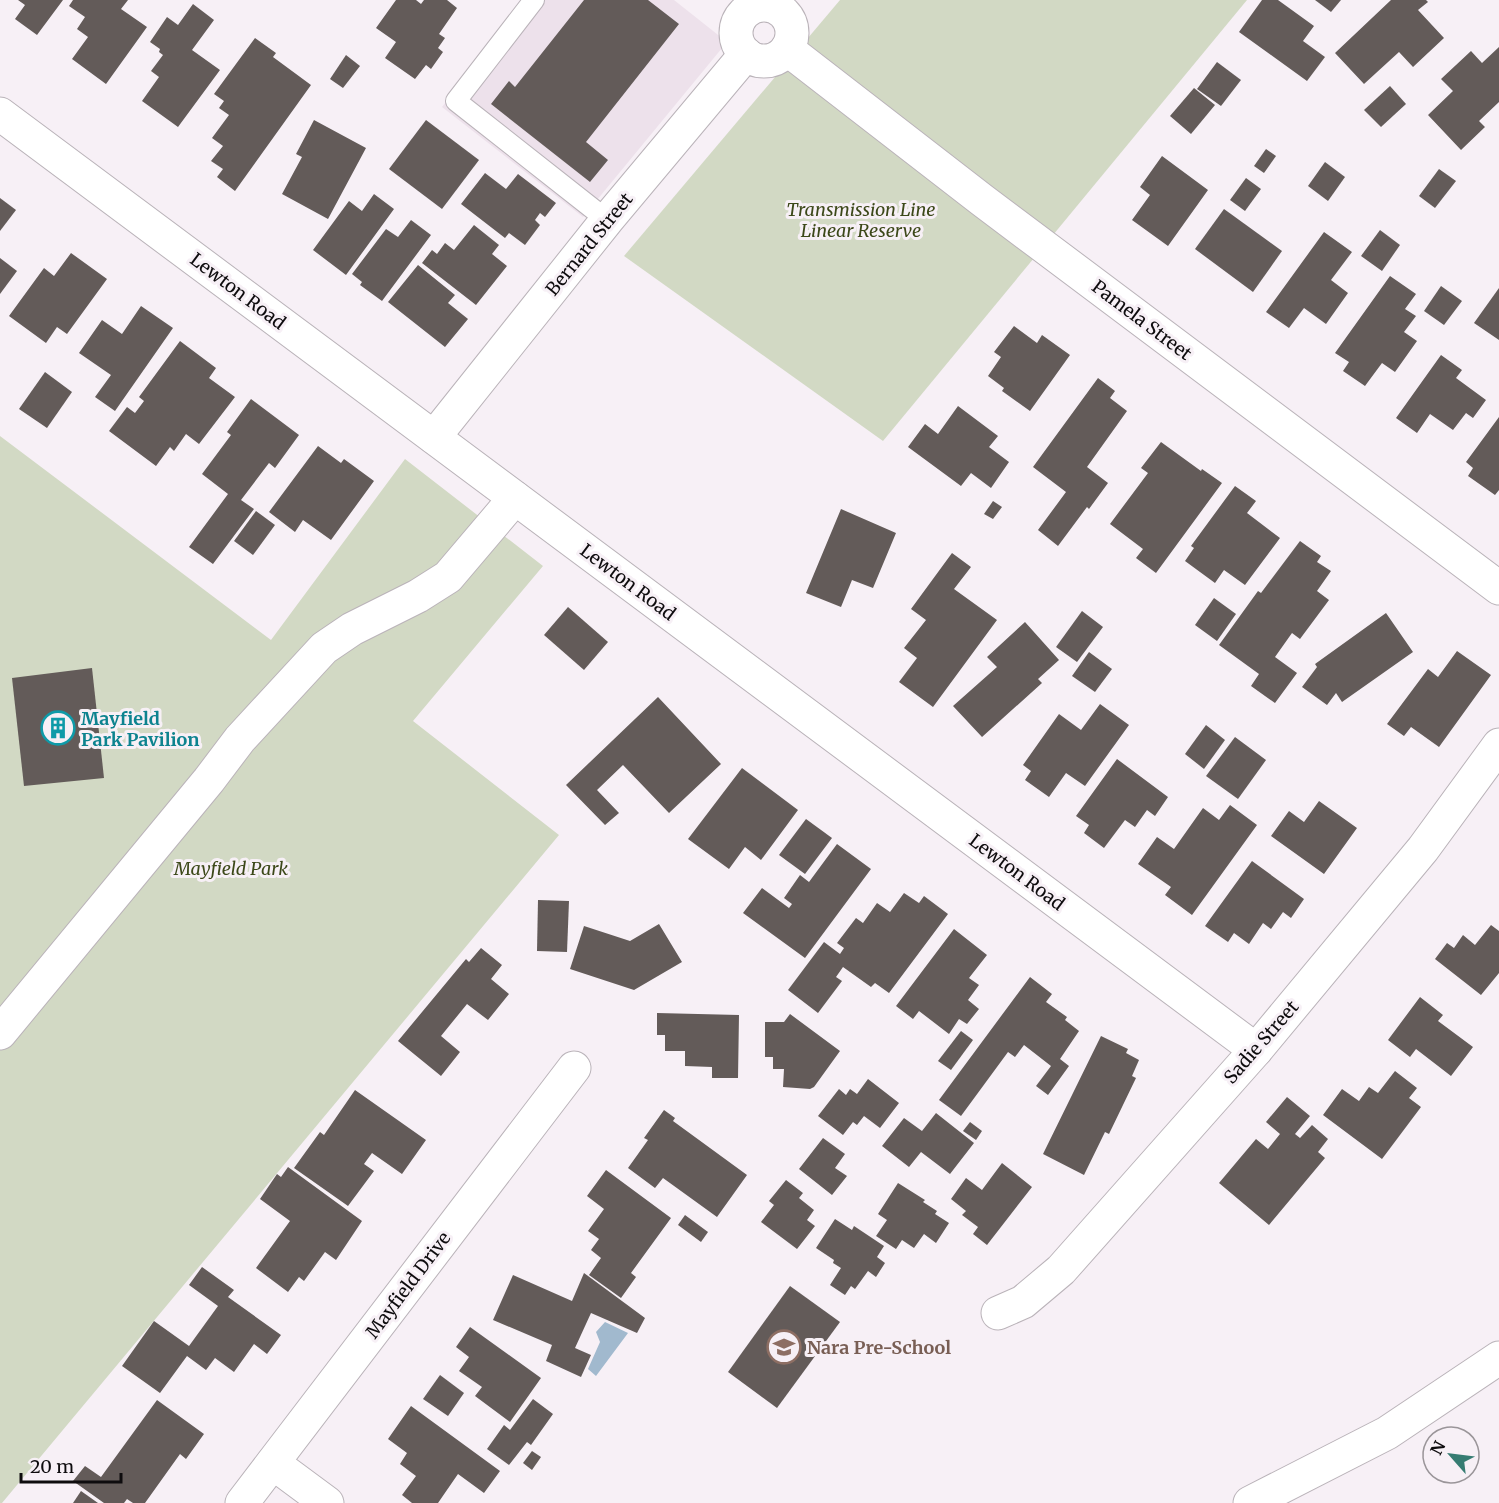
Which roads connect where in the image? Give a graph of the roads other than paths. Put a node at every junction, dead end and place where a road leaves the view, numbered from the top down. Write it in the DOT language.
graph roads {
  1 [pos="534,0"];
  2 [pos="788,6"];
  3 [pos="731,8"];
  4 [pos="788,49"];
  5 [pos="746,54"];
  6 [pos="0,114"];
  7 [pos="607,220"];
  8 [pos="435,437"];
  9 [pos="515,498"];
  10 [pos="1499,588"];
  11 [pos="1499,745"];
  12 [pos="0,1033"];
  13 [pos="1256,1050"];
  14 [pos="574,1068"];
  15 [pos="998,1313"];
  16 [pos="1499,1358"];
  17 [pos="273,1463"];
  18 [pos="242,1503"];
  19 [pos="327,1503"];
  20 [pos="1250,1503"];
  1 -- 7 [label="lane"];
  2 -- 3 [label="main road"];
  2 -- 4 [label="main road"];
  3 -- 5 [label="main road"];
  4 -- 5 [label="main road"];
  4 -- 10 [label="main road, Pamela Street"];
  5 -- 7 [label="main road, Bernard Street"];
  6 -- 8 [label="main road, Lewton Road"];
  7 -- 8 [label="main road, Bernard Street"];
  8 -- 9 [label="main road, Lewton Road"];
  9 -- 12 [label="main road"];
  9 -- 13 [label="main road, Lewton Road"];
  11 -- 13 [label="main road, Sadie Street"];
  13 -- 15 [label="main road, Sadie Street"];
  14 -- 17 [label="main road, Mayfield Drive"];
  16 -- 20 [label="main road"];
  17 -- 18 [label="main road, Mayfield Drive"];
  17 -- 19 [label="main road"];
}
